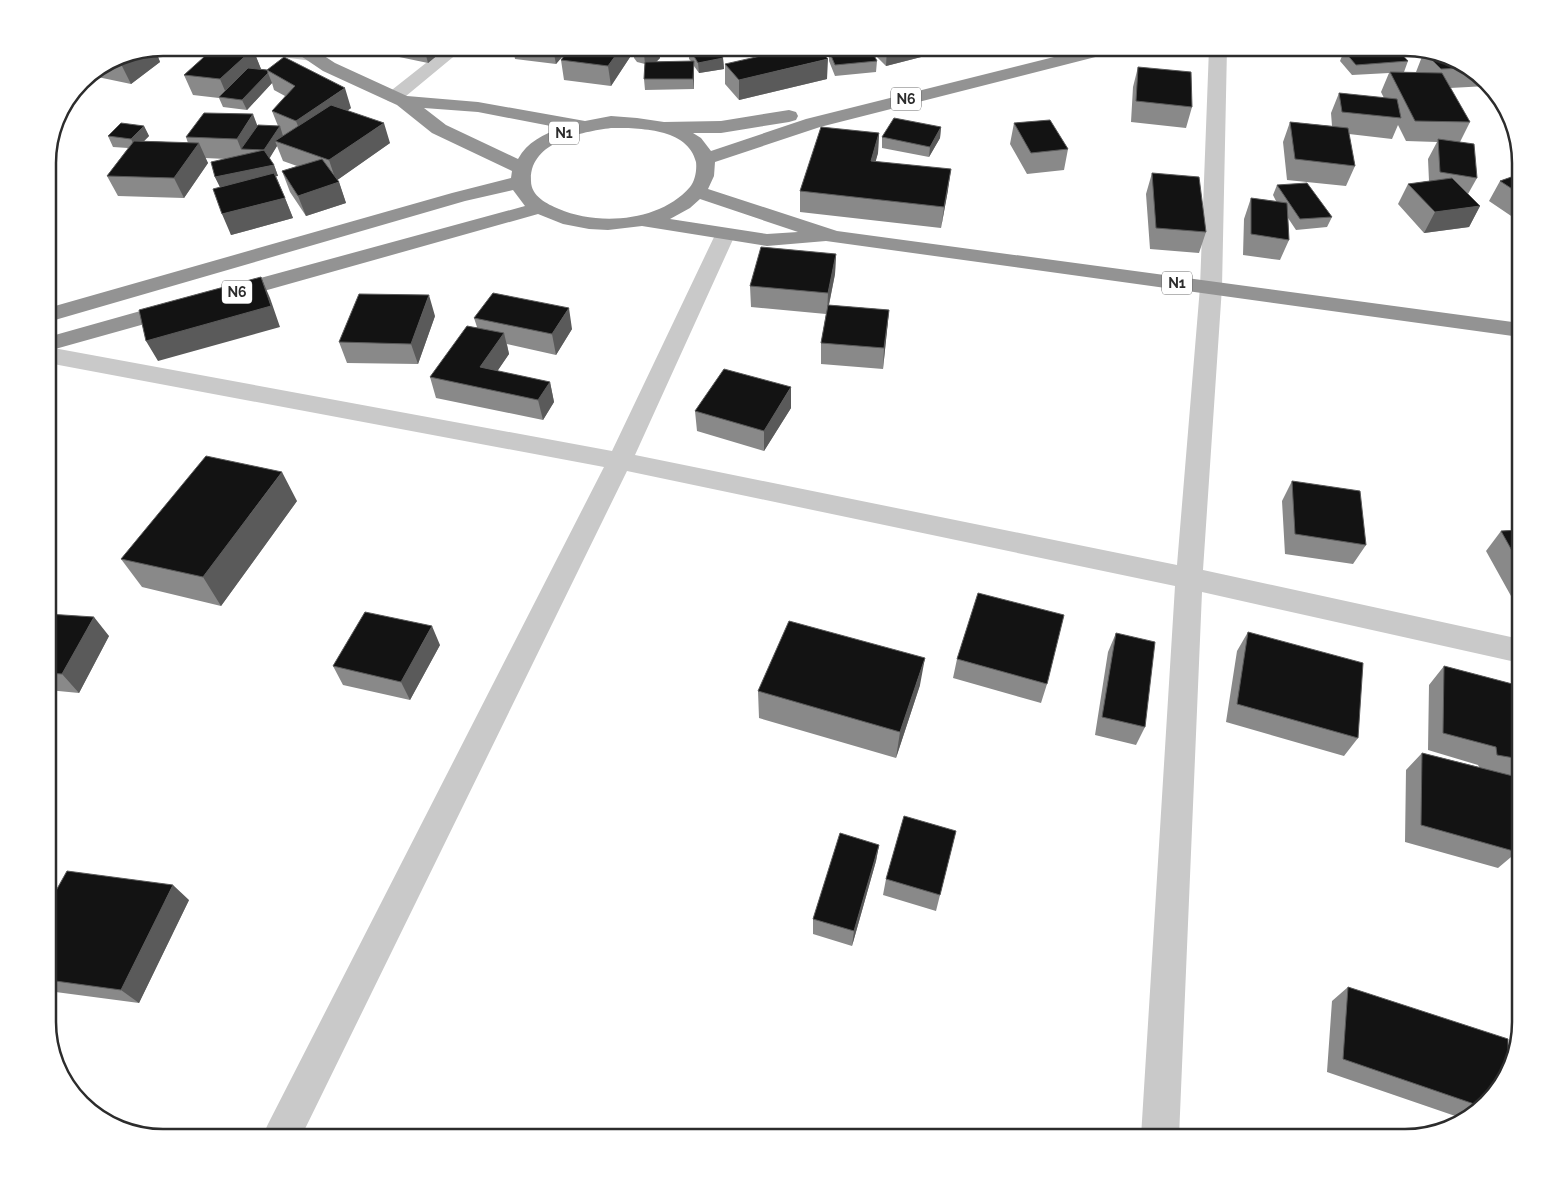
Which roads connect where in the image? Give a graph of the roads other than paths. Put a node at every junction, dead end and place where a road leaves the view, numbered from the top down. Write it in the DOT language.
graph roads {
  1 [pos="313,56"];
  2 [pos="446,56"];
  3 [pos="1025,56"];
  4 [pos="1077,56"];
  5 [pos="1218,56"];
  6 [pos="399,99"];
  7 [pos="583,126"];
  8 [pos="666,127"];
  9 [pos="706,158"];
  10 [pos="522,175"];
  11 [pos="697,192"];
  12 [pos="539,208"];
  13 [pos="642,220"];
  14 [pos="725,235"];
  15 [pos="834,237"];
  16 [pos="1211,288"];
  17 [pos="56,313"];
  18 [pos="1512,329"];
  19 [pos="56,342"];
  20 [pos="56,356"];
  21 [pos="620,461"];
  22 [pos="1189,578"];
  23 [pos="1512,649"];
  24 [pos="286,1129"];
  25 [pos="1160,1129"];
  1 -- 6 [label="highway, N1"];
  2 -- 6 [label="street"];
  3 -- 8 [label="highway, N6"];
  4 -- 9 [label="highway, N6"];
  5 -- 16 [label="street"];
  6 -- 7 [label="highway, N1"];
  6 -- 10 [label="highway, N1"];
  7 -- 8 [label="highway, N1"];
  7 -- 10 [label="highway, N1"];
  8 -- 9 [label="highway, N1"];
  9 -- 11 [label="highway"];
  10 -- 12 [label="highway"];
  10 -- 17 [label="highway, N6"];
  11 -- 13 [label="highway, N1"];
  11 -- 15 [label="highway, N1"];
  12 -- 13 [label="highway, N1"];
  12 -- 19 [label="highway, N6"];
  13 -- 14 [label="highway, N1"];
  14 -- 15 [label="highway, N1"];
  14 -- 21 [label="street"];
  15 -- 16 [label="highway, N1"];
  16 -- 18 [label="highway, N1"];
  16 -- 22 [label="street"];
  20 -- 21 [label="street"];
  21 -- 22 [label="street"];
  21 -- 24 [label="street"];
  22 -- 23 [label="street"];
  22 -- 25 [label="street"];
}
